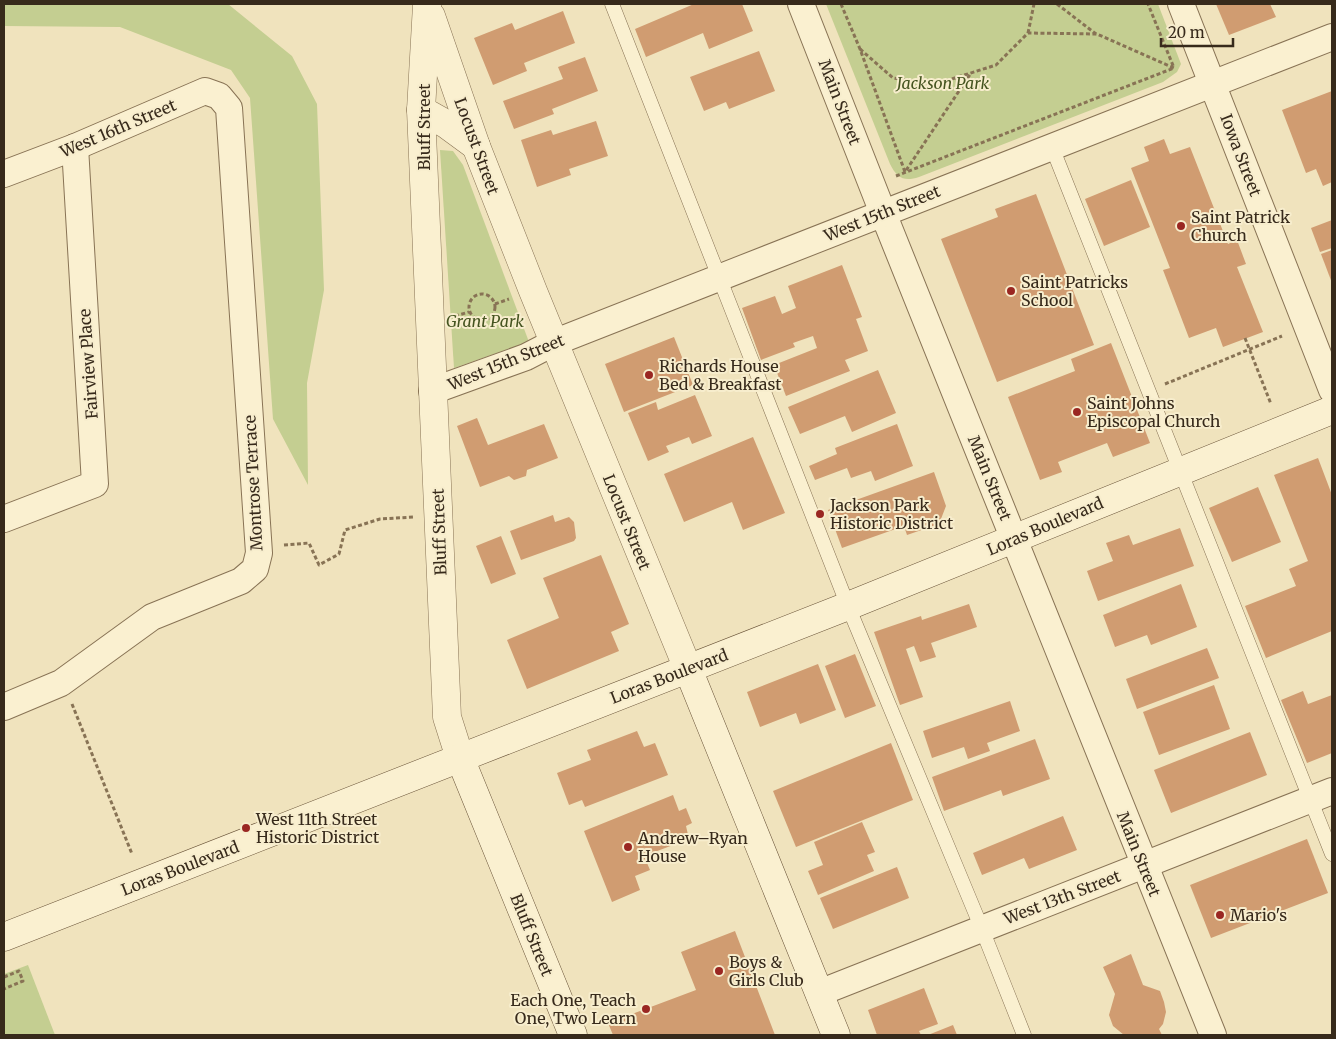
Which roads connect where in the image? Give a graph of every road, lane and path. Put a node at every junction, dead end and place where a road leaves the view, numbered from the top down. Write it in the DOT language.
graph roads {
  1 [pos="428,4"];
  2 [pos="612,4"];
  3 [pos="802,4"];
  4 [pos="841,4"];
  5 [pos="1034,4"];
  6 [pos="1057,4"];
  7 [pos="1148,4"];
  8 [pos="1181,4"];
  9 [pos="1028,33"];
  10 [pos="1097,34"];
  11 [pos="1332,37"];
  12 [pos="860,49"];
  13 [pos="1174,68"];
  14 [pos="971,73"];
  15 [pos="1214,84"];
  16 [pos="229,108"];
  17 [pos="421,110"];
  18 [pos="476,146"];
  19 [pos="74,147"];
  20 [pos="1052,147"];
  21 [pos="905,172"];
  22 [pos="4,174"];
  23 [pos="883,213"];
  24 [pos="721,277"];
  25 [pos="468,307"];
  26 [pos="1282,336"];
  27 [pos="1245,338"];
  28 [pos="554,343"];
  29 [pos="1249,350"];
  30 [pos="1148,390"];
  31 [pos="1332,390"];
  32 [pos="432,391"];
  33 [pos="1271,404"];
  34 [pos="1332,410"];
  35 [pos="1180,472"];
  36 [pos="416,517"];
  37 [pos="4,519"];
  38 [pos="1015,540"];
  39 [pos="278,545"];
  40 [pos="848,606"];
  41 [pos="688,669"];
  42 [pos="70,699"];
  43 [pos="4,707"];
  44 [pos="460,758"];
  45 [pos="1321,795"];
  46 [pos="132,854"];
  47 [pos="1332,854"];
  48 [pos="1143,865"];
  49 [pos="982,928"];
  50 [pos="4,937"];
  51 [pos="4,977"];
  52 [pos="4,989"];
  53 [pos="819,992"];
  54 [pos="572,1035"];
  55 [pos="836,1035"];
  56 [pos="1024,1035"];
  57 [pos="1213,1035"];
  1 -- 17 [label="main road, Bluff Street"];
  1 -- 18 [label="main road, Locust Street"];
  2 -- 24 [label="lane"];
  3 -- 23 [label="street, Main Street"];
  4 -- 12 [label="path"];
  5 -- 9 [label="path"];
  6 -- 10 [label="path"];
  7 -- 13 [label="path"];
  8 -- 15 [label="street, Iowa Street"];
  9 -- 10 [label="path"];
  9 -- 14 [label="path"];
  10 -- 13 [label="path"];
  11 -- 15 [label="street, West 15th Street"];
  12 -- 14 [label="path"];
  12 -- 21 [label="path"];
  13 -- 21 [label="path"];
  14 -- 21 [label="path"];
  15 -- 20 [label="street, West 15th Street"];
  15 -- 31 [label="street, Iowa Street"];
  16 -- 19 [label="street, West 16th Street"];
  16 -- 43 [label="street, Montrose Terrace"];
  17 -- 18 [label="main road"];
  17 -- 32 [label="main road, Bluff Street"];
  18 -- 28 [label="main road, Locust Street"];
  19 -- 22 [label="street, West 16th Street"];
  19 -- 37 [label="street, Fairview Place"];
  20 -- 23 [label="street, West 15th Street"];
  20 -- 30 [label="lane"];
  23 -- 24 [label="street, West 15th Street"];
  23 -- 38 [label="street, Main Street"];
  24 -- 28 [label="street, West 15th Street"];
  24 -- 40 [label="lane"];
  25 -- 25 [label="path"];
  26 -- 29 [label="path"];
  27 -- 29 [label="path"];
  28 -- 32 [label="street, West 15th Street"];
  28 -- 41 [label="main road, Locust Street"];
  29 -- 30 [label="path"];
  29 -- 33 [label="path"];
  30 -- 35 [label="lane"];
  32 -- 44 [label="main road, Bluff Street"];
  34 -- 35 [label="main road, Loras Boulevard"];
  35 -- 38 [label="main road, Loras Boulevard"];
  35 -- 45 [label="lane"];
  36 -- 39 [label="path"];
  38 -- 40 [label="main road, Loras Boulevard"];
  38 -- 48 [label="street, Main Street"];
  40 -- 41 [label="main road, Loras Boulevard"];
  40 -- 49 [label="lane"];
  41 -- 44 [label="main road, Loras Boulevard"];
  41 -- 53 [label="main road, Locust Street"];
  42 -- 46 [label="path"];
  44 -- 50 [label="main road, Loras Boulevard"];
  44 -- 54 [label="main road, Bluff Street"];
  45 -- 47 [label="lane"];
  45 -- 48 [label="street, West 13th Street"];
  48 -- 49 [label="street, West 13th Street"];
  48 -- 57 [label="street, Main Street"];
  49 -- 53 [label="street, West 13th Street"];
  49 -- 56 [label="lane"];
  51 -- 52 [label="path"];
  53 -- 55 [label="main road, Locust Street"];
}
